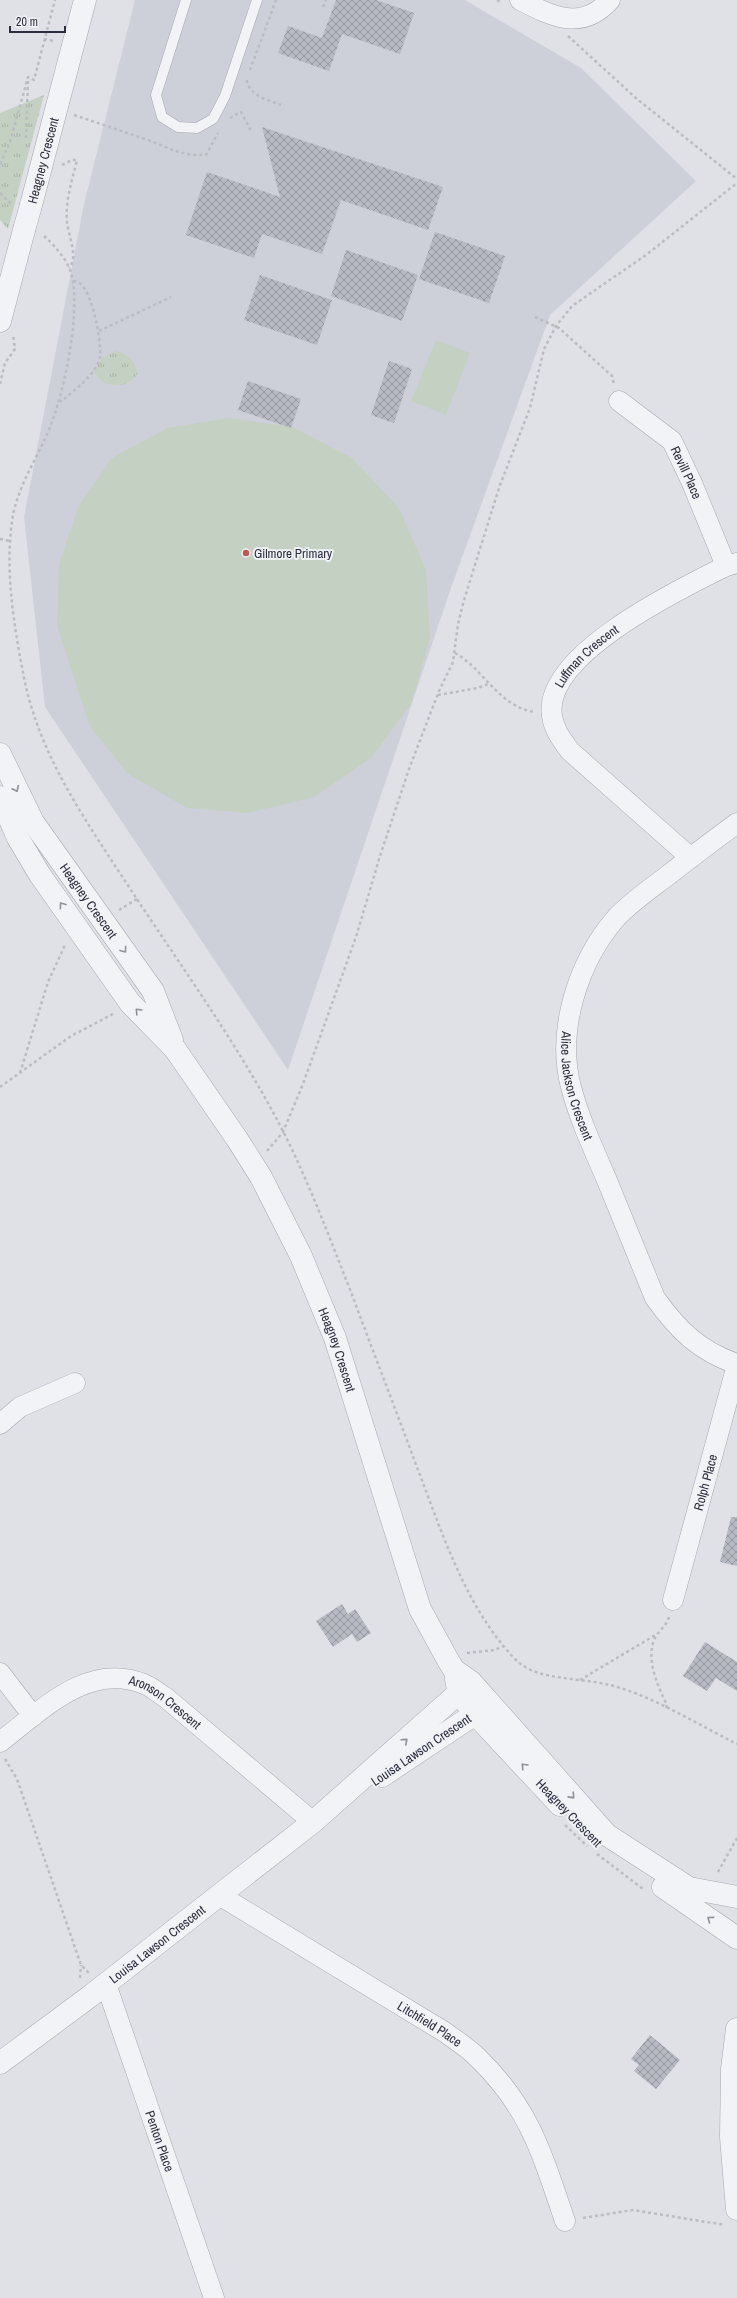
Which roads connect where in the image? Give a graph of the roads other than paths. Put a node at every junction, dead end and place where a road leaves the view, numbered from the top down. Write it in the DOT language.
graph roads {
  1 [pos="85,0"];
  2 [pos="186,0"];
  3 [pos="257,0"];
  4 [pos="610,0"];
  5 [pos="514,3"];
  6 [pos="0,321"];
  7 [pos="619,401"];
  8 [pos="731,565"];
  9 [pos="0,754"];
  10 [pos="0,797"];
  11 [pos="737,822"];
  12 [pos="24,826"];
  13 [pos="691,858"];
  14 [pos="737,1364"];
  15 [pos="75,1383"];
  16 [pos="0,1424"];
  17 [pos="673,1600"];
  18 [pos="0,1673"];
  19 [pos="461,1675"];
  20 [pos="482,1710"];
  21 [pos="34,1716"];
  22 [pos="1,1748"];
  23 [pos="313,1822"];
  24 [pos="653,1872"];
  25 [pos="219,1896"];
  26 [pos="737,1897"];
  27 [pos="737,1938"];
  28 [pos="97,1976"];
  29 [pos="737,2029"];
  30 [pos="0,2063"];
  31 [pos="733,2218"];
  32 [pos="565,2221"];
  33 [pos="214,2298"];
  1 -- 6 [label="street, Heagney Crescent, bridge"];
  2 -- 3 [label="lane"];
  4 -- 5 [label="street"];
  7 -- 8 [label="street, Revill Place"];
  8 -- 13 [label="street, Luffman Crescent"];
  9 -- 12 [label="street, Heagney Crescent, one-way"];
  10 -- 12 [label="street, Heagney Crescent"];
  11 -- 13 [label="street, Alice Jackson Crescent"];
  12 -- 19 [label="street, Heagney Crescent"];
  13 -- 14 [label="street, Alice Jackson Crescent"];
  14 -- 17 [label="street, Rolph Place"];
  15 -- 16 [label="street"];
  18 -- 21 [label="street"];
  19 -- 20 [label="street, Heagney Crescent"];
  23 -- 19 [label="street, Louisa Lawson Crescent, one-way"];
  20 -- 23 [label="street, Louisa Lawson Crescent"];
  20 -- 24 [label="street, Heagney Crescent"];
  21 -- 22 [label="street, Aronson Crescent"];
  21 -- 23 [label="street, Aronson Crescent"];
  23 -- 25 [label="street, Louisa Lawson Crescent"];
  24 -- 26 [label="street, Heagney Crescent"];
  27 -- 24 [label="street, Heagney Crescent, one-way"];
  25 -- 28 [label="street, Louisa Lawson Crescent"];
  25 -- 32 [label="street, Litchfield Place"];
  28 -- 30 [label="street, Louisa Lawson Crescent"];
  28 -- 33 [label="street, Penton Place"];
  29 -- 31 [label="street"];
}
